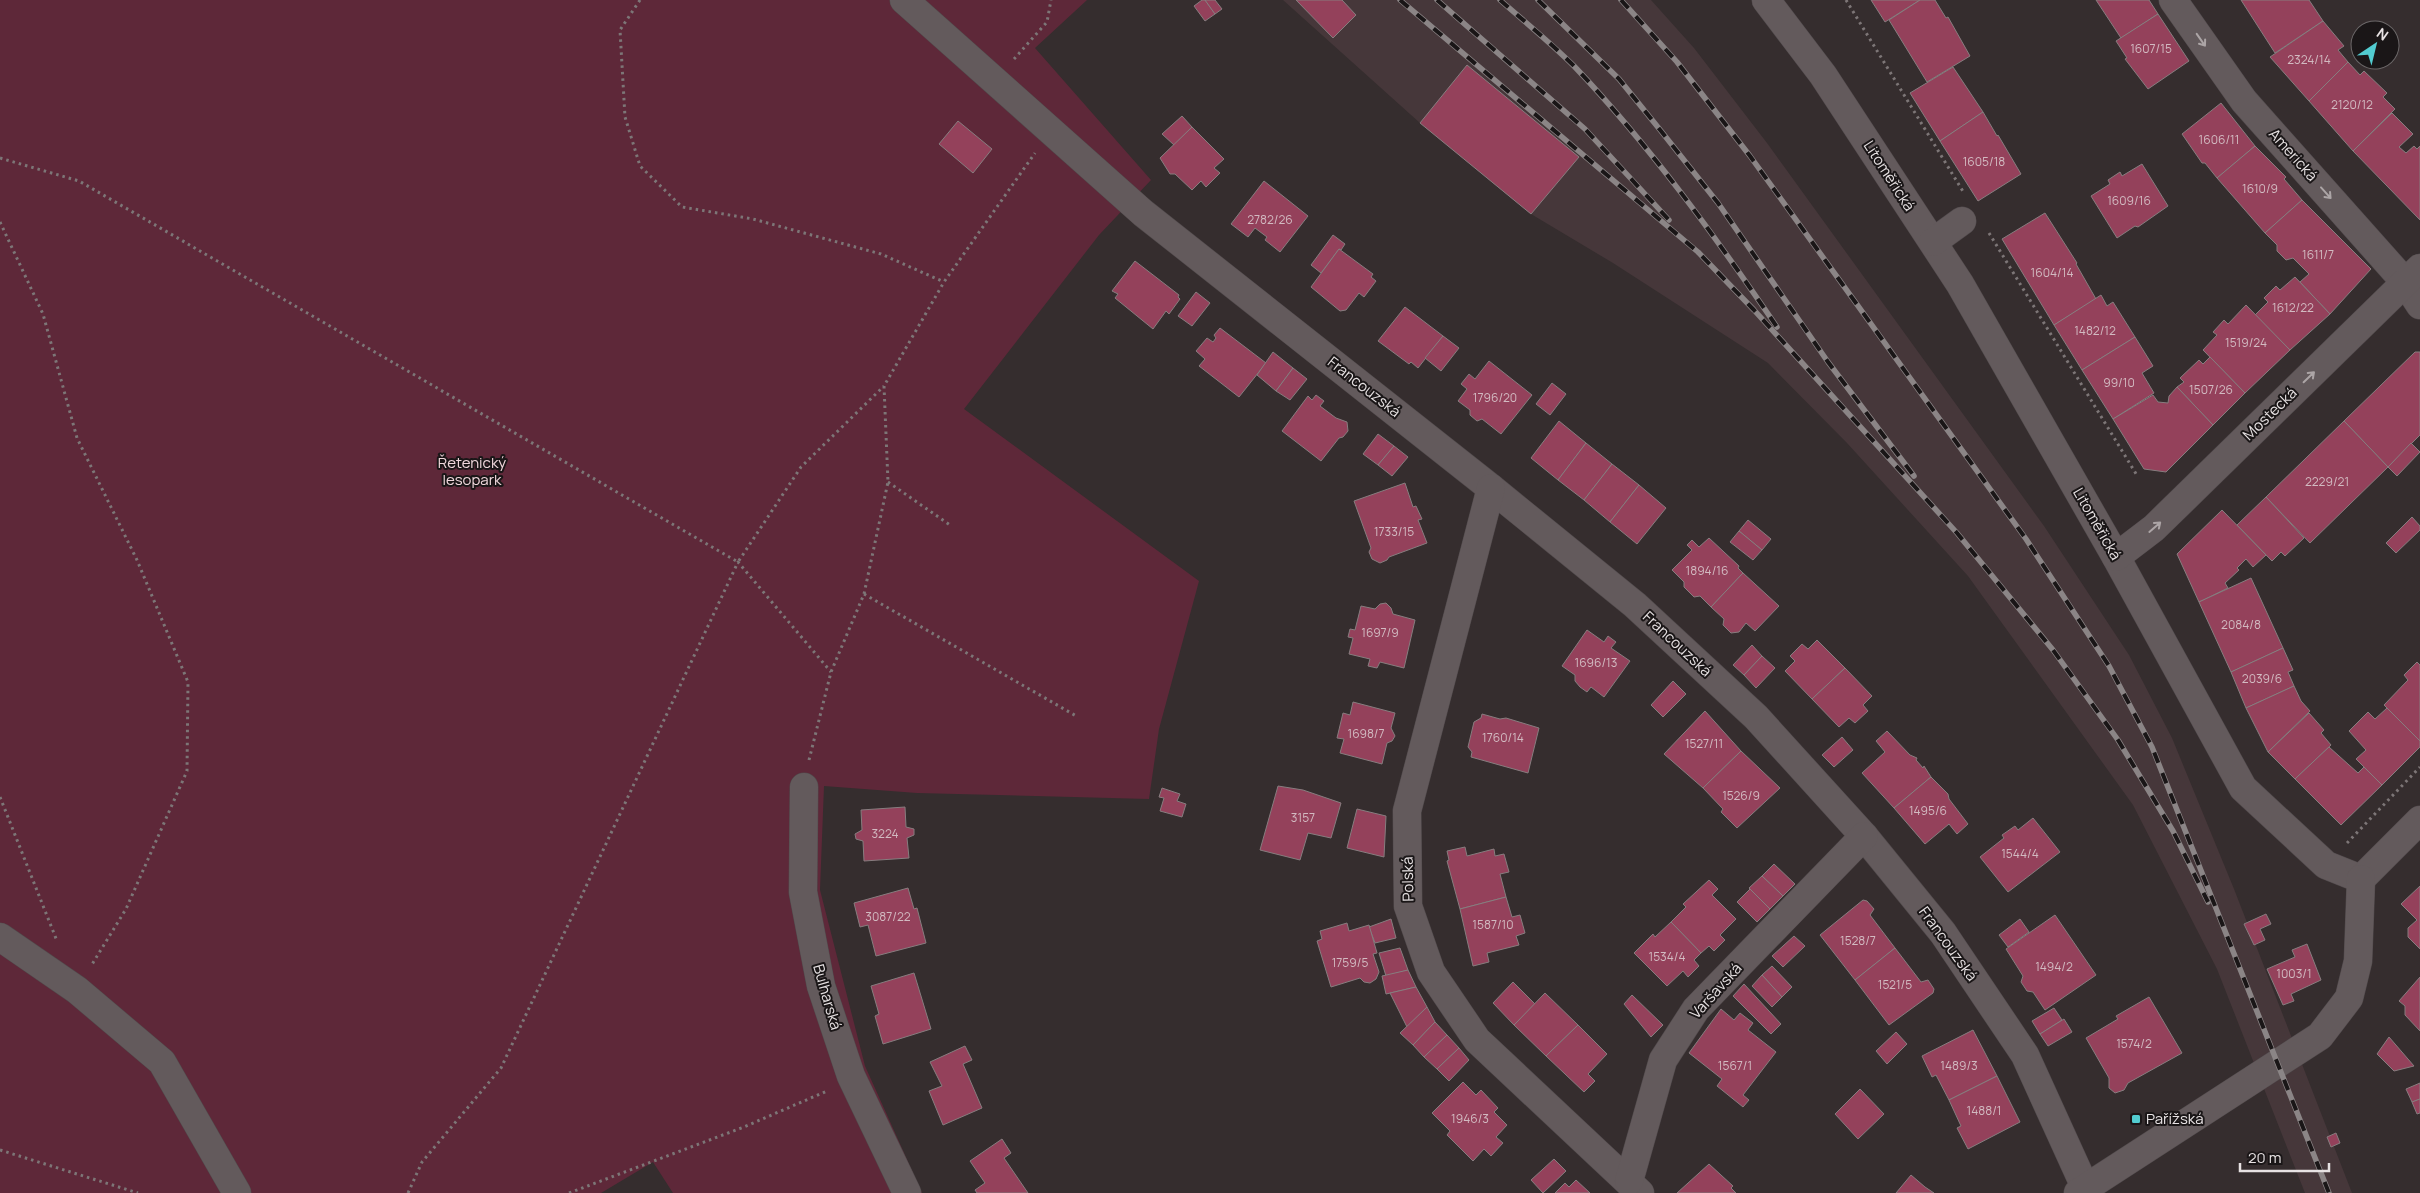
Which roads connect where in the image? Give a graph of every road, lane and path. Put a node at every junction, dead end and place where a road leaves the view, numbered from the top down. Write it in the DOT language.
graph roads {
  1 [pos="640,0"];
  2 [pos="904,0"];
  3 [pos="1050,0"];
  4 [pos="1766,0"];
  5 [pos="1846,0"];
  6 [pos="2173,0"];
  7 [pos="995,81"];
  8 [pos="1050,131"];
  9 [pos="0,158"];
  10 [pos="1964,208"];
  11 [pos="0,222"];
  12 [pos="1987,230"];
  13 [pos="1933,242"];
  14 [pos="2413,275"];
  15 [pos="944,282"];
  16 [pos="2420,305"];
  17 [pos="884,386"];
  18 [pos="2138,477"];
  19 [pos="888,482"];
  20 [pos="1491,488"];
  21 [pos="950,524"];
  22 [pos="2116,557"];
  23 [pos="738,562"];
  24 [pos="864,594"];
  25 [pos="831,672"];
  26 [pos="1078,717"];
  27 [pos="2420,767"];
  28 [pos="804,787"];
  29 [pos="0,797"];
  30 [pos="2420,820"];
  31 [pos="1864,836"];
  32 [pos="2326,865"];
  33 [pos="2360,879"];
  34 [pos="0,937"];
  35 [pos="58,944"];
  36 [pos="77,990"];
  37 [pos="851,1076"];
  38 [pos="0,1150"];
  39 [pos="1634,1187"];
  40 [pos="2082,1190"];
  41 [pos="138,1193"];
  42 [pos="237,1193"];
  43 [pos="408,1193"];
  44 [pos="569,1193"];
  45 [pos="907,1193"];
  1 -- 15 [label="path"];
  2 -- 7 [label="street, Francouzská"];
  3 -- 7 [label="path"];
  4 -- 13 [label="street, Litoměřická"];
  5 -- 10 [label="path"];
  6 -- 14 [label="street, Americká, one-way"];
  7 -- 8 [label="street, Francouzská"];
  8 -- 15 [label="path"];
  8 -- 20 [label="street, Francouzská"];
  9 -- 23 [label="path"];
  10 -- 13 [label="street"];
  11 -- 36 [label="path"];
  12 -- 18 [label="path"];
  13 -- 22 [label="street, Litoměřická"];
  14 -- 16 [label="street, Americká"];
  22 -- 14 [label="street, Mostecká, one-way"];
  15 -- 17 [label="path"];
  17 -- 19 [label="path"];
  17 -- 23 [label="path"];
  19 -- 21 [label="path"];
  19 -- 24 [label="path"];
  20 -- 31 [label="street, Francouzská"];
  20 -- 39 [label="street, Polská"];
  22 -- 32 [label="street, Litoměřická"];
  23 -- 25 [label="path"];
  23 -- 43 [label="path"];
  24 -- 25 [label="path"];
  24 -- 26 [label="path"];
  25 -- 28 [label="path"];
  27 -- 32 [label="path"];
  28 -- 37 [label="street, Bulharská"];
  29 -- 35 [label="path"];
  30 -- 33 [label="street"];
  31 -- 39 [label="street, Varšavská"];
  31 -- 40 [label="street, Francouzská"];
  32 -- 33 [label="street, Litoměřická"];
  33 -- 40 [label="street"];
  34 -- 36 [label="street"];
  36 -- 42 [label="street"];
  37 -- 44 [label="path"];
  37 -- 45 [label="street, Bulharská"];
  38 -- 41 [label="path"];
}
